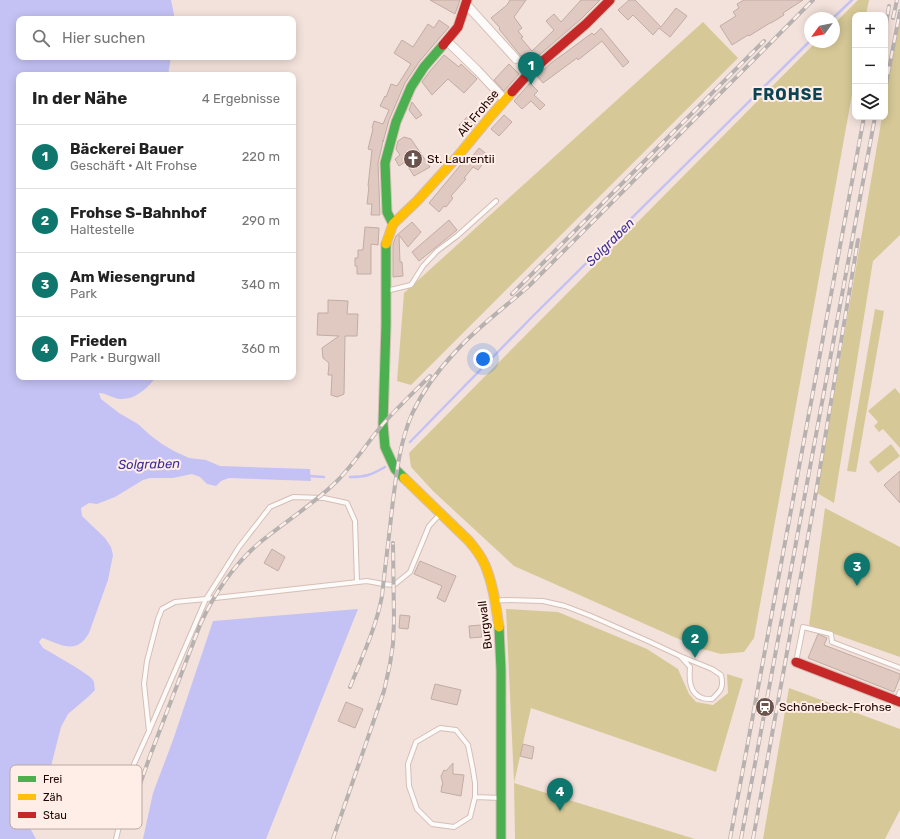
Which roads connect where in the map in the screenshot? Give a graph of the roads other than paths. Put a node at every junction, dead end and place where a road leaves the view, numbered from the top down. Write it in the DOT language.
graph roads {
  1 [pos="610,0"];
  2 [pos="466,2"];
  3 [pos="447,41"];
  4 [pos="516,59"];
  5 [pos="505,100"];
  6 [pos="496,201"];
  7 [pos="393,224"];
  8 [pos="386,291"];
  9 [pos="385,447"];
  10 [pos="441,513"];
  11 [pos="357,582"];
  12 [pos="206,599"];
  13 [pos="495,601"];
  14 [pos="680,656"];
  15 [pos="796,662"];
  16 [pos="900,668"];
  17 [pos="899,698"];
  18 [pos="149,731"];
  19 [pos="134,765"];
  20 [pos="475,797"];
  21 [pos="500,798"];
  22 [pos="118,829"];
  23 [pos="116,839"];
  24 [pos="501,839"];
  1 -- 5 [label="street, Alt Frohse"];
  2 -- 3 [label="street"];
  2 -- 4 [label="street"];
  3 -- 5 [label="street"];
  3 -- 7 [label="street"];
  5 -- 7 [label="street, Alt Frohse"];
  6 -- 8 [label="lane"];
  7 -- 8 [label="street, Alt Frohse"];
  8 -- 9 [label="street, Alt Frohse"];
  9 -- 10 [label="street, Burgwall"];
  10 -- 11 [label="lane"];
  10 -- 13 [label="street, Burgwall"];
  11 -- 12 [label="lane"];
  11 -- 12 [label="lane"];
  12 -- 18 [label="lane"];
  12 -- 18 [label="lane"];
  13 -- 14 [label="lane"];
  13 -- 21 [label="street, Burgwall"];
  14 -- 14 [label="lane"];
  15 -- 16 [label="lane"];
  15 -- 17 [label="street"];
  18 -- 19 [label="lane"];
  20 -- 20 [label="lane"];
  20 -- 21 [label="lane"];
  21 -- 24 [label="street, Burgwall"];
  22 -- 23 [label="lane"];
}
